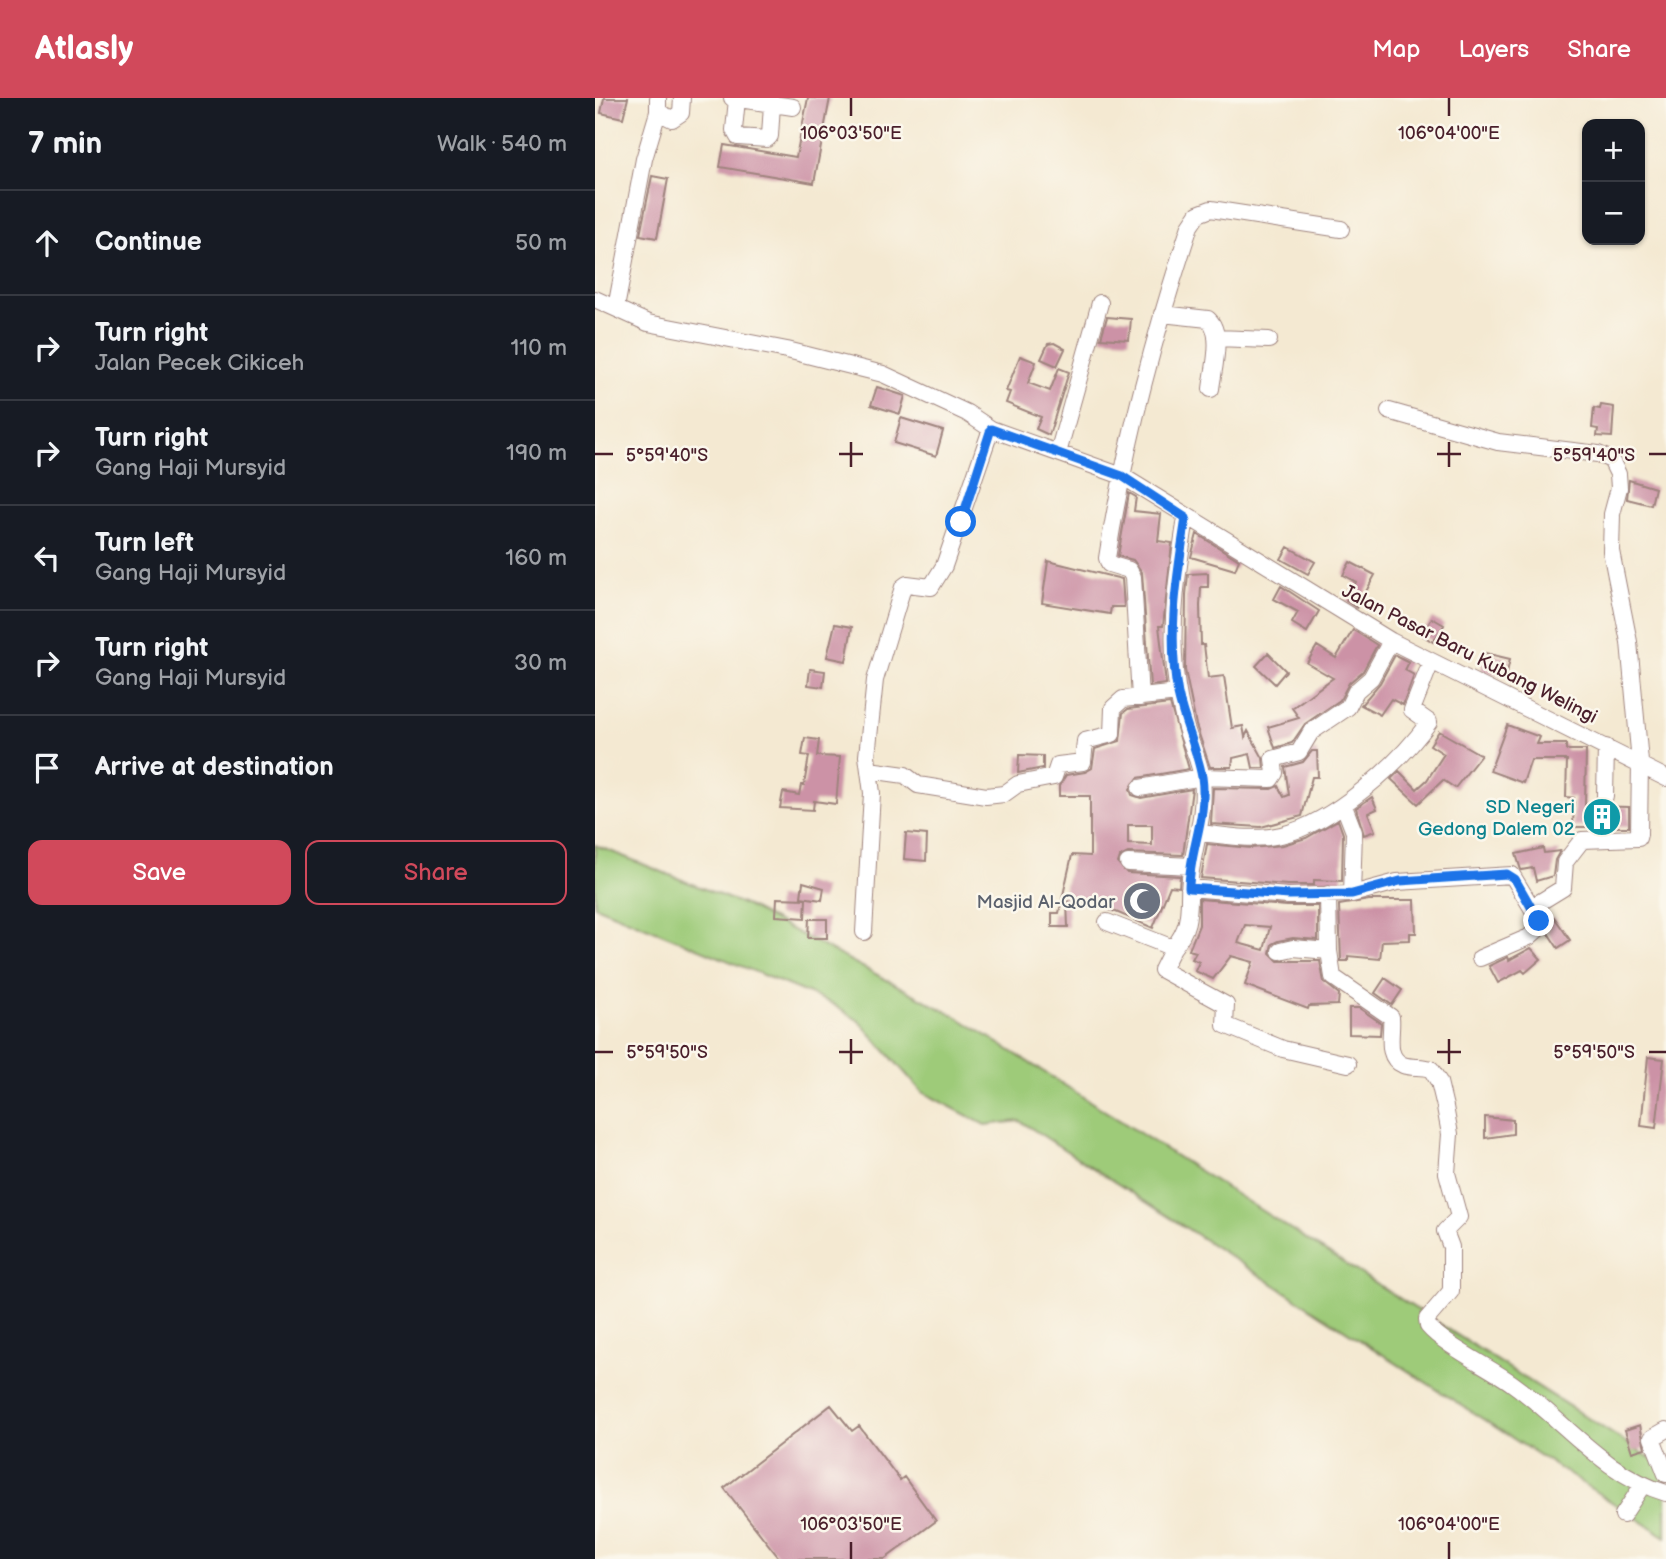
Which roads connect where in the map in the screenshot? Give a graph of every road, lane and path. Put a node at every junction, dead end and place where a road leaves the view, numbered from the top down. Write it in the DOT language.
graph roads {
  1 [pos="682,98"];
  2 [pos="734,98"];
  3 [pos="772,104"];
  4 [pos="658,105"];
  5 [pos="793,107"];
  6 [pos="1341,229"];
  7 [pos="595,299"];
  8 [pos="1100,303"];
  9 [pos="615,308"];
  10 [pos="1162,314"];
  11 [pos="1216,338"];
  12 [pos="1269,340"];
  13 [pos="1211,389"];
  14 [pos="1389,411"];
  15 [pos="991,429"];
  16 [pos="1058,453"];
  17 [pos="1122,476"];
  18 [pos="1186,518"];
  19 [pos="1391,640"];
  20 [pos="1431,662"];
  21 [pos="1178,693"];
  22 [pos="1140,698"];
  23 [pos="1607,747"];
  24 [pos="1640,762"];
  25 [pos="869,770"];
  26 [pos="1202,777"];
  27 [pos="1666,778"];
  28 [pos="1140,788"];
  29 [pos="1605,796"];
  30 [pos="1344,806"];
  31 [pos="1201,833"];
  32 [pos="1128,863"];
  33 [pos="1192,866"];
  34 [pos="1189,888"];
  35 [pos="1328,894"];
  36 [pos="1352,894"];
  37 [pos="1532,907"];
  38 [pos="1107,922"];
  39 [pos="864,932"];
  40 [pos="1173,948"];
  41 [pos="1280,951"];
  42 [pos="1329,951"];
  43 [pos="1480,958"];
  44 [pos="1348,1064"];
  45 [pos="1666,1430"];
  46 [pos="1666,1474"];
  47 [pos="1642,1486"];
  48 [pos="1666,1493"];
  49 [pos="1623,1516"];
  1 -- 4 [label="street"];
  2 -- 3 [label="street"];
  2 -- 3 [label="street"];
  3 -- 5 [label="street"];
  4 -- 9 [label="street"];
  6 -- 10 [label="street"];
  7 -- 9 [label="street"];
  8 -- 16 [label="street"];
  9 -- 15 [label="street, Jalan Pasar Baru Kubang Welingi"];
  10 -- 11 [label="street"];
  10 -- 17 [label="street"];
  11 -- 12 [label="street"];
  11 -- 13 [label="street"];
  14 -- 24 [label="street"];
  15 -- 16 [label="street, Jalan Pasar Baru Kubang Welingi"];
  15 -- 25 [label="street"];
  16 -- 17 [label="street, Jalan Pasar Baru Kubang Welingi"];
  17 -- 18 [label="street, Jalan Pasar Baru Kubang Welingi"];
  17 -- 22 [label="street"];
  18 -- 19 [label="street, Jalan Pasar Baru Kubang Welingi"];
  18 -- 21 [label="street"];
  19 -- 20 [label="street, Jalan Pasar Baru Kubang Welingi"];
  19 -- 26 [label="street"];
  20 -- 23 [label="street, Jalan Pasar Baru Kubang Welingi"];
  20 -- 30 [label="street"];
  21 -- 22 [label="street"];
  21 -- 26 [label="street"];
  22 -- 25 [label="street"];
  23 -- 24 [label="street, Jalan Pasar Baru Kubang Welingi"];
  23 -- 29 [label="street"];
  24 -- 27 [label="street, Jalan Pasar Baru Kubang Welingi"];
  24 -- 37 [label="street"];
  25 -- 39 [label="street"];
  26 -- 28 [label="street"];
  26 -- 31 [label="street"];
  30 -- 31 [label="street"];
  30 -- 36 [label="street"];
  31 -- 33 [label="street"];
  32 -- 33 [label="street"];
  33 -- 34 [label="street"];
  34 -- 35 [label="street"];
  34 -- 40 [label="street"];
  35 -- 36 [label="street"];
  35 -- 42 [label="street"];
  36 -- 37 [label="street"];
  37 -- 43 [label="street"];
  38 -- 40 [label="street"];
  40 -- 44 [label="street"];
  41 -- 42 [label="street"];
  42 -- 47 [label="street"];
  45 -- 46 [label="street"];
  47 -- 48 [label="street"];
  47 -- 49 [label="street"];
}
